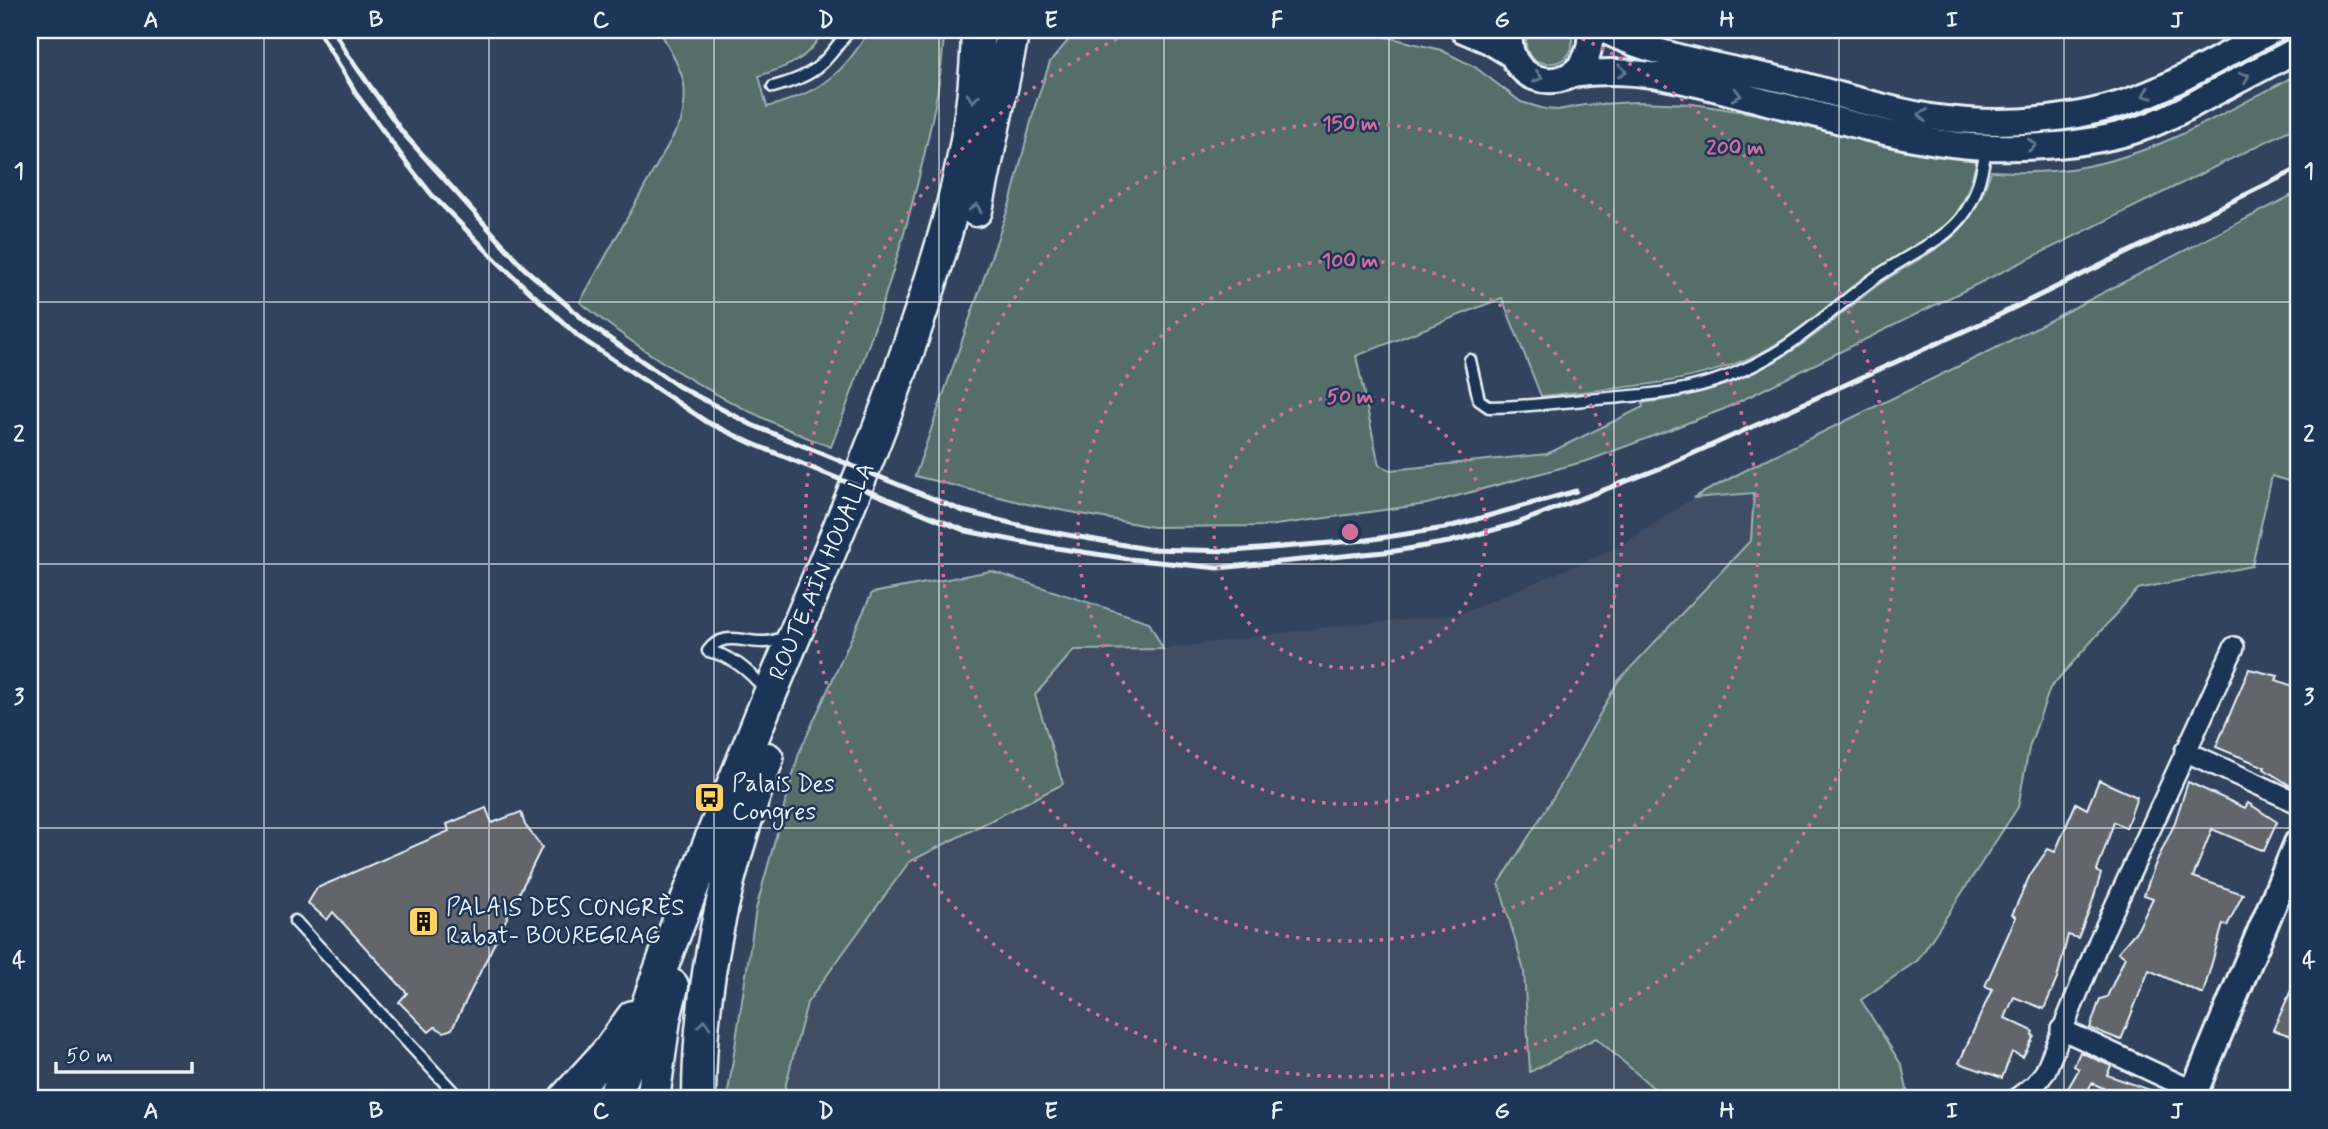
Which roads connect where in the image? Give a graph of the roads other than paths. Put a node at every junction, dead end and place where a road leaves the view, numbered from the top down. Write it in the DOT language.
graph roads {
  1 [pos="978,30"];
  2 [pos="1013,30"];
  3 [pos="1037,30"];
  4 [pos="1463,30"];
  5 [pos="1510,30"];
  6 [pos="1590,30"];
  7 [pos="1603,30"];
  8 [pos="2273,30"];
  9 [pos="845,31"];
  10 [pos="2298,49"];
  11 [pos="1512,55"];
  12 [pos="1573,75"];
  13 [pos="773,87"];
  14 [pos="993,128"];
  15 [pos="1986,146"];
  16 [pos="1470,360"];
  17 [pos="797,630"];
  18 [pos="2234,647"];
  19 [pos="769,696"];
  20 [pos="2185,751"];
  21 [pos="769,752"];
  22 [pos="2298,803"];
  23 [pos="2298,843"];
  24 [pos="2298,889"];
  25 [pos="295,921"];
  26 [pos="660,970"];
  27 [pos="2061,1029"];
  28 [pos="2198,1096"];
  29 [pos="456,1098"];
  30 [pos="565,1099"];
  31 [pos="613,1099"];
  32 [pos="653,1099"];
  33 [pos="699,1099"];
  34 [pos="2016,1099"];
  1 -- 17 [label="highway, ROUTE AÏN HOUALLA, one-way"];
  2 -- 14 [label="highway, ROUTE AÏN HOUALLA"];
  3 -- 14 [label="highway"];
  4 -- 11 [label="street"];
  5 -- 11 [label="street"];
  6 -- 12 [label="street"];
  8 -- 7 [label="street, one-way"];
  9 -- 13 [label="lane"];
  15 -- 10 [label="street, one-way"];
  11 -- 12 [label="street, one-way"];
  12 -- 15 [label="street, one-way"];
  21 -- 14 [label="highway, ROUTE AÏN HOUALLA, one-way"];
  15 -- 16 [label="lane"];
  17 -- 19 [label="highway, ROUTE AÏN HOUALLA"];
  17 -- 19 [label="lane"];
  18 -- 20 [label="street"];
  19 -- 26 [label="highway, ROUTE AÏN HOUALLA"];
  20 -- 22 [label="street"];
  20 -- 27 [label="street"];
  21 -- 32 [label="highway"];
  33 -- 21 [label="highway, ROUTE AÏN HOUALLA, one-way"];
  23 -- 28 [label="main road"];
  24 -- 28 [label="main road"];
  25 -- 29 [label="lane"];
  26 -- 30 [label="highway"];
  26 -- 31 [label="highway, ROUTE AÏN HOUALLA"];
  27 -- 28 [label="street"];
  27 -- 34 [label="street"];
}
